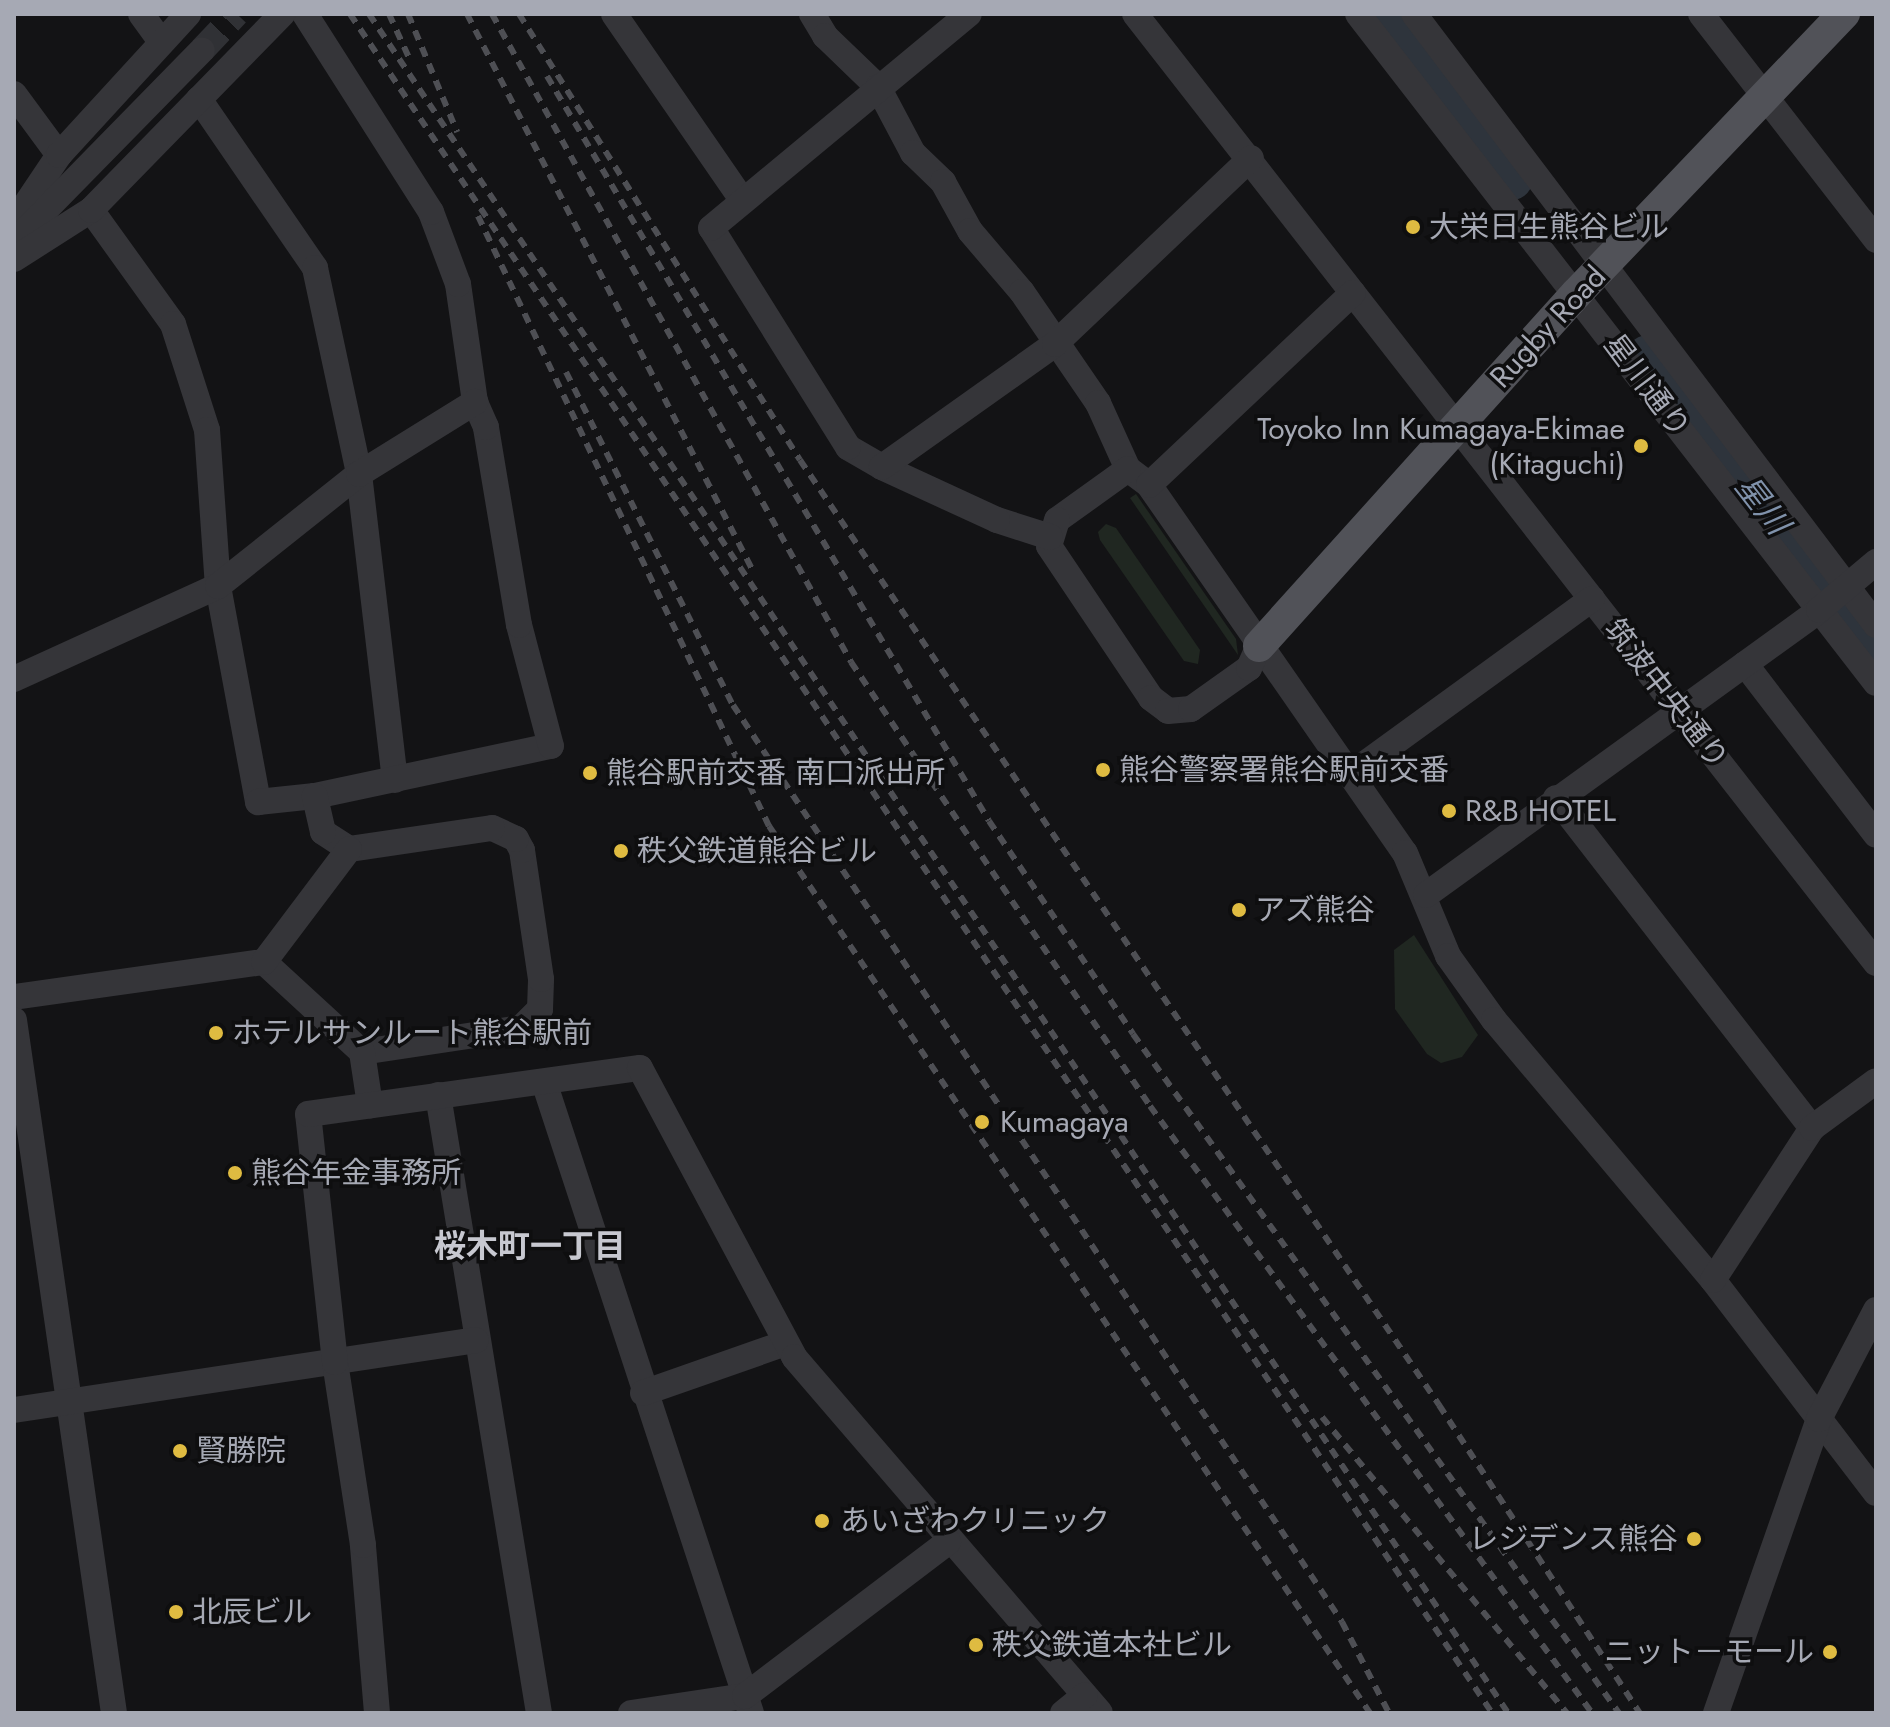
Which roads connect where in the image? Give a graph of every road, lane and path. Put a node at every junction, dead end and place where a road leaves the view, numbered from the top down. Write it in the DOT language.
graph roads {
  1 [pos="141,14"];
  2 [pos="188,14"];
  3 [pos="282,14"];
  4 [pos="305,14"];
  5 [pos="614,14"];
  6 [pos="812,14"];
  7 [pos="969,14"];
  8 [pos="1135,14"];
  9 [pos="1358,14"];
  10 [pos="1414,14"];
  11 [pos="1701,14"];
  12 [pos="1844,14"];
  13 [pos="161,42"];
  14 [pos="202,50"];
  15 [pos="878,87"];
  16 [pos="14,94"];
  17 [pos="1766,98"];
  18 [pos="199,99"];
  19 [pos="59,155"];
  20 [pos="1251,158"];
  21 [pos="743,201"];
  22 [pos="91,210"];
  23 [pos="14,222"];
  24 [pos="1876,240"];
  25 [pos="14,242"];
  26 [pos="14,259"];
  27 [pos="1604,266"];
  28 [pos="1353,293"];
  29 [pos="1576,294"];
  30 [pos="1055,344"];
  31 [pos="475,402"];
  32 [pos="1457,426"];
  33 [pos="882,467"];
  34 [pos="1128,469"];
  35 [pos="359,474"];
  36 [pos="1149,485"];
  37 [pos="1050,537"];
  38 [pos="1876,562"];
  39 [pos="218,586"];
  40 [pos="1847,588"];
  41 [pos="1592,599"];
  42 [pos="1819,610"];
  43 [pos="1876,625"];
  44 [pos="1259,646"];
  45 [pos="1745,664"];
  46 [pos="14,679"];
  47 [pos="1876,683"];
  48 [pos="1679,711"];
  49 [pos="1351,774"];
  50 [pos="395,780"];
  51 [pos="315,796"];
  52 [pos="1556,798"];
  53 [pos="1876,835"];
  54 [pos="349,849"];
  55 [pos="1426,895"];
  56 [pos="264,962"];
  57 [pos="1876,963"];
  58 [pos="14,997"];
  59 [pos="14,1020"];
  60 [pos="362,1052"];
  61 [pos="1876,1081"];
  62 [pos="544,1082"];
  63 [pos="438,1095"];
  64 [pos="370,1105"];
  65 [pos="1812,1128"];
  66 [pos="1713,1280"];
  67 [pos="1876,1310"];
  68 [pos="476,1340"];
  69 [pos="786,1343"];
  70 [pos="335,1362"];
  71 [pos="643,1393"];
  72 [pos="69,1403"];
  73 [pos="14,1410"];
  74 [pos="1819,1419"];
  75 [pos="1876,1493"];
  76 [pos="948,1542"];
  77 [pos="1092,1704"];
  78 [pos="748,1705"];
  79 [pos="114,1713"];
  80 [pos="377,1713"];
  81 [pos="539,1713"];
  82 [pos="631,1713"];
  83 [pos="1063,1713"];
  84 [pos="1716,1713"];
  1 -- 13 [label="street"];
  2 -- 13 [label="street"];
  3 -- 18 [label="street"];
  4 -- 31 [label="street"];
  5 -- 21 [label="street"];
  6 -- 15 [label="street"];
  7 -- 15 [label="street"];
  8 -- 20 [label="street, 筑波中央通り"];
  9 -- 29 [label="street, 星川通り"];
  10 -- 27 [label="street, 星川通り"];
  11 -- 17 [label="street"];
  12 -- 17 [label="main road, Rugby Road"];
  13 -- 19 [label="street"];
  14 -- 25 [label="street"];
  15 -- 21 [label="street"];
  15 -- 30 [label="street"];
  16 -- 19 [label="street"];
  17 -- 24 [label="street"];
  17 -- 27 [label="main road, Rugby Road"];
  18 -- 22 [label="street"];
  18 -- 35 [label="street"];
  19 -- 23 [label="street"];
  20 -- 28 [label="street, 筑波中央通り"];
  20 -- 30 [label="street"];
  21 -- 33 [label="street"];
  22 -- 26 [label="street"];
  22 -- 39 [label="street"];
  27 -- 29 [label="main road, Rugby Road"];
  27 -- 40 [label="street, 星川通り"];
  28 -- 32 [label="street, 筑波中央通り"];
  28 -- 36 [label="street"];
  29 -- 32 [label="main road, Rugby Road"];
  29 -- 42 [label="street, 星川通り"];
  30 -- 33 [label="street"];
  30 -- 34 [label="street"];
  31 -- 35 [label="street"];
  31 -- 50 [label="street"];
  32 -- 41 [label="street, 筑波中央通り"];
  32 -- 44 [label="main road, Rugby Road"];
  33 -- 37 [label="street"];
  34 -- 36 [label="street"];
  34 -- 37 [label="street"];
  35 -- 39 [label="street"];
  35 -- 50 [label="street"];
  36 -- 44 [label="street"];
  37 -- 44 [label="street"];
  38 -- 40 [label="street"];
  39 -- 46 [label="street"];
  39 -- 51 [label="street"];
  40 -- 42 [label="street"];
  40 -- 43 [label="street, 星川通り"];
  41 -- 48 [label="street, 筑波中央通り"];
  41 -- 49 [label="street"];
  42 -- 45 [label="street"];
  42 -- 47 [label="street, 星川通り"];
  44 -- 49 [label="street"];
  45 -- 48 [label="street"];
  45 -- 53 [label="street"];
  48 -- 52 [label="street"];
  48 -- 57 [label="street, 筑波中央通り"];
  49 -- 55 [label="street"];
  50 -- 51 [label="street"];
  51 -- 54 [label="street"];
  52 -- 55 [label="street"];
  52 -- 65 [label="street"];
  54 -- 56 [label="street"];
  54 -- 60 [label="street"];
  55 -- 66 [label="street"];
  56 -- 58 [label="street"];
  56 -- 60 [label="street"];
  59 -- 72 [label="street"];
  60 -- 64 [label="street"];
  61 -- 65 [label="street"];
  62 -- 63 [label="street"];
  62 -- 69 [label="street"];
  62 -- 71 [label="street"];
  63 -- 64 [label="street"];
  63 -- 68 [label="street"];
  64 -- 70 [label="street"];
  65 -- 66 [label="street"];
  66 -- 74 [label="street"];
  67 -- 74 [label="street"];
  68 -- 70 [label="street"];
  68 -- 81 [label="street"];
  69 -- 71 [label="street"];
  69 -- 76 [label="street"];
  70 -- 72 [label="street"];
  70 -- 80 [label="street"];
  71 -- 78 [label="street"];
  72 -- 73 [label="street"];
  72 -- 79 [label="street"];
  74 -- 75 [label="street"];
  74 -- 84 [label="street"];
  76 -- 77 [label="street"];
  76 -- 78 [label="street"];
  77 -- 83 [label="street"];
  78 -- 82 [label="street"];
}
